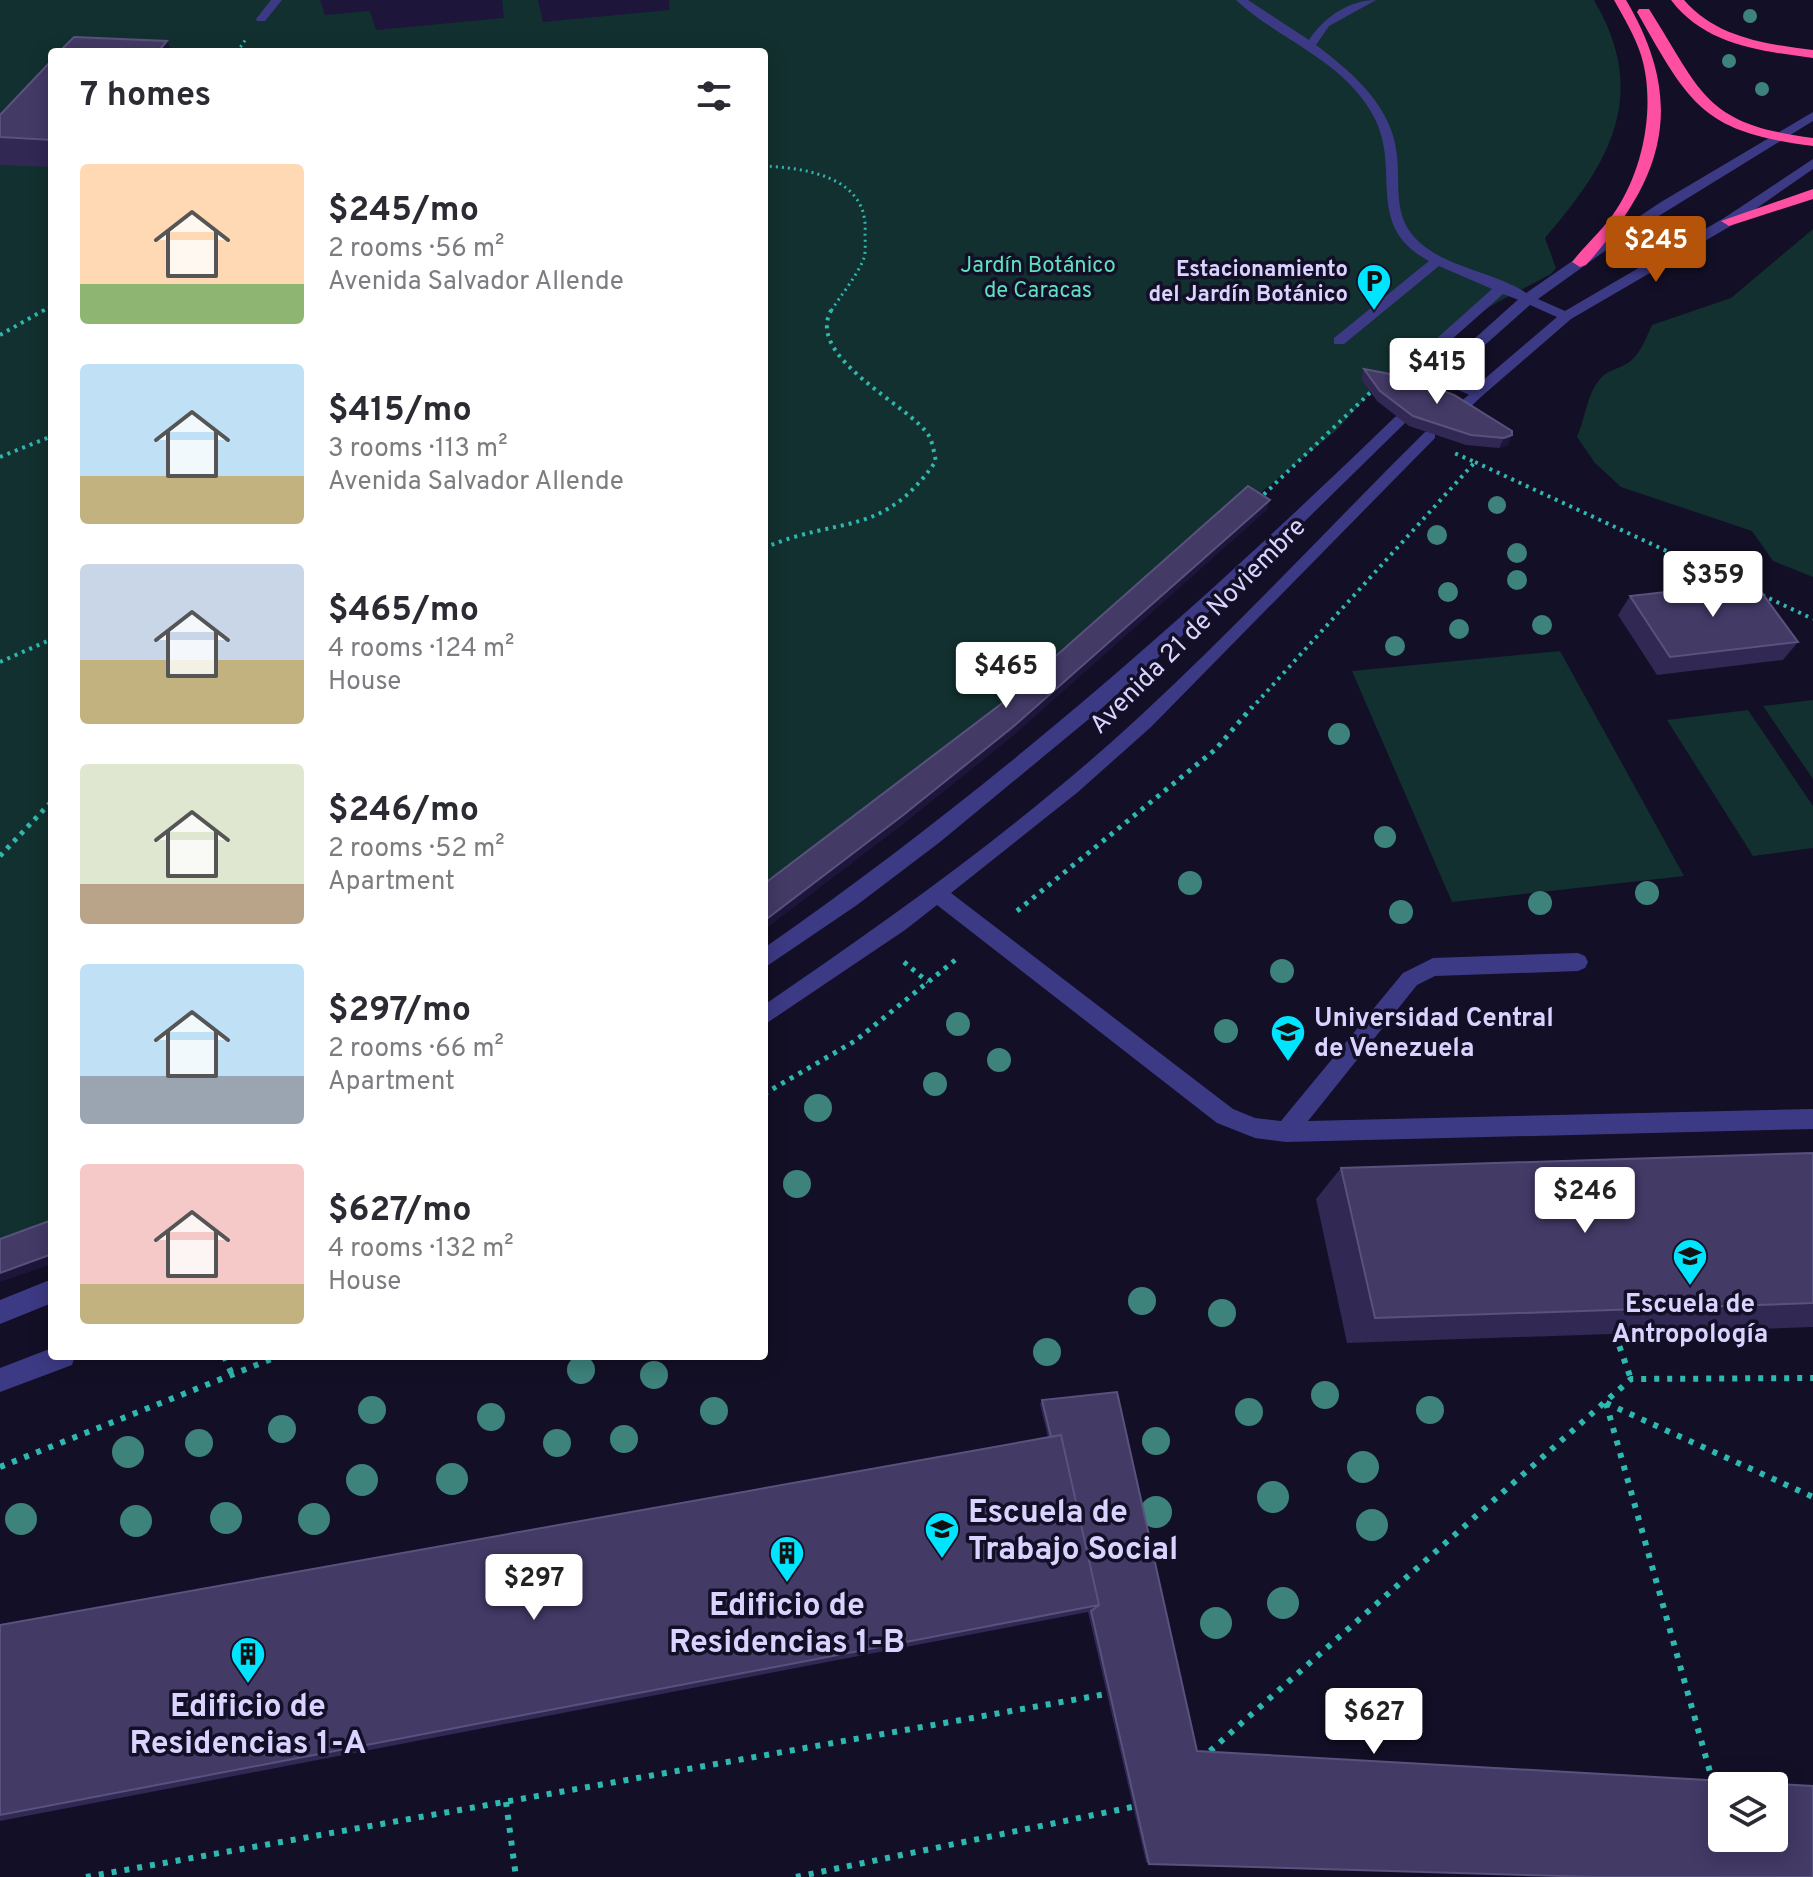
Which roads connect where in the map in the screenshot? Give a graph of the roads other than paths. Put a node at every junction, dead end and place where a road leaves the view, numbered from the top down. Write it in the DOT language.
graph roads {
  1 [pos="277,0"];
  2 [pos="1241,0"];
  3 [pos="1371,0"];
  4 [pos="1620,0"];
  5 [pos="1637,0"];
  6 [pos="1677,0"];
  7 [pos="261,19"];
  8 [pos="1310,46"];
  9 [pos="1813,54"];
  10 [pos="1813,116"];
  11 [pos="1776,139"];
  12 [pos="1813,142"];
  13 [pos="1813,163"];
  14 [pos="1813,194"];
  15 [pos="1729,221"];
  16 [pos="1439,260"];
  17 [pos="1580,262"];
  18 [pos="1501,288"];
  19 [pos="1527,299"];
  20 [pos="1566,316"];
  21 [pos="1339,341"];
  22 [pos="1440,377"];
  23 [pos="1477,393"];
  24 [pos="1424,394"];
  25 [pos="1459,410"];
  26 [pos="1400,420"];
  27 [pos="1428,438"];
  28 [pos="937,894"];
  29 [pos="768,956"];
  30 [pos="1578,962"];
  31 [pos="768,1013"];
  32 [pos="1813,1119"];
  33 [pos="1286,1132"];
  34 [pos="48,1293"];
  35 [pos="0,1312"];
  36 [pos="52,1360"];
  37 [pos="0,1380"];
  1 -- 7 [label="street"];
  2 -- 8 [label="street"];
  3 -- 8 [label="street"];
  4 -- 17 [label="highway"];
  5 -- 11 [label="highway"];
  6 -- 9 [label="highway"];
  8 -- 16 [label="street"];
  10 -- 11 [label="street"];
  11 -- 12 [label="highway"];
  11 -- 17 [label="street"];
  13 -- 15 [label="street"];
  14 -- 15 [label="highway"];
  15 -- 20 [label="street"];
  16 -- 18 [label="street"];
  16 -- 21 [label="street"];
  17 -- 19 [label="street"];
  18 -- 19 [label="street"];
  18 -- 22 [label="street"];
  19 -- 20 [label="street"];
  19 -- 22 [label="street"];
  20 -- 23 [label="street"];
  22 -- 23 [label="street"];
  22 -- 24 [label="street"];
  23 -- 25 [label="street"];
  26 -- 29 [label="street, Avenida 21 de Noviembre"];
  27 -- 28 [label="street, Avenida 21 de Noviembre"];
  28 -- 31 [label="street, Avenida 21 de Noviembre"];
  28 -- 33 [label="street"];
  30 -- 33 [label="street"];
  32 -- 33 [label="street"];
  34 -- 35 [label="street"];
  36 -- 37 [label="street"];
}
